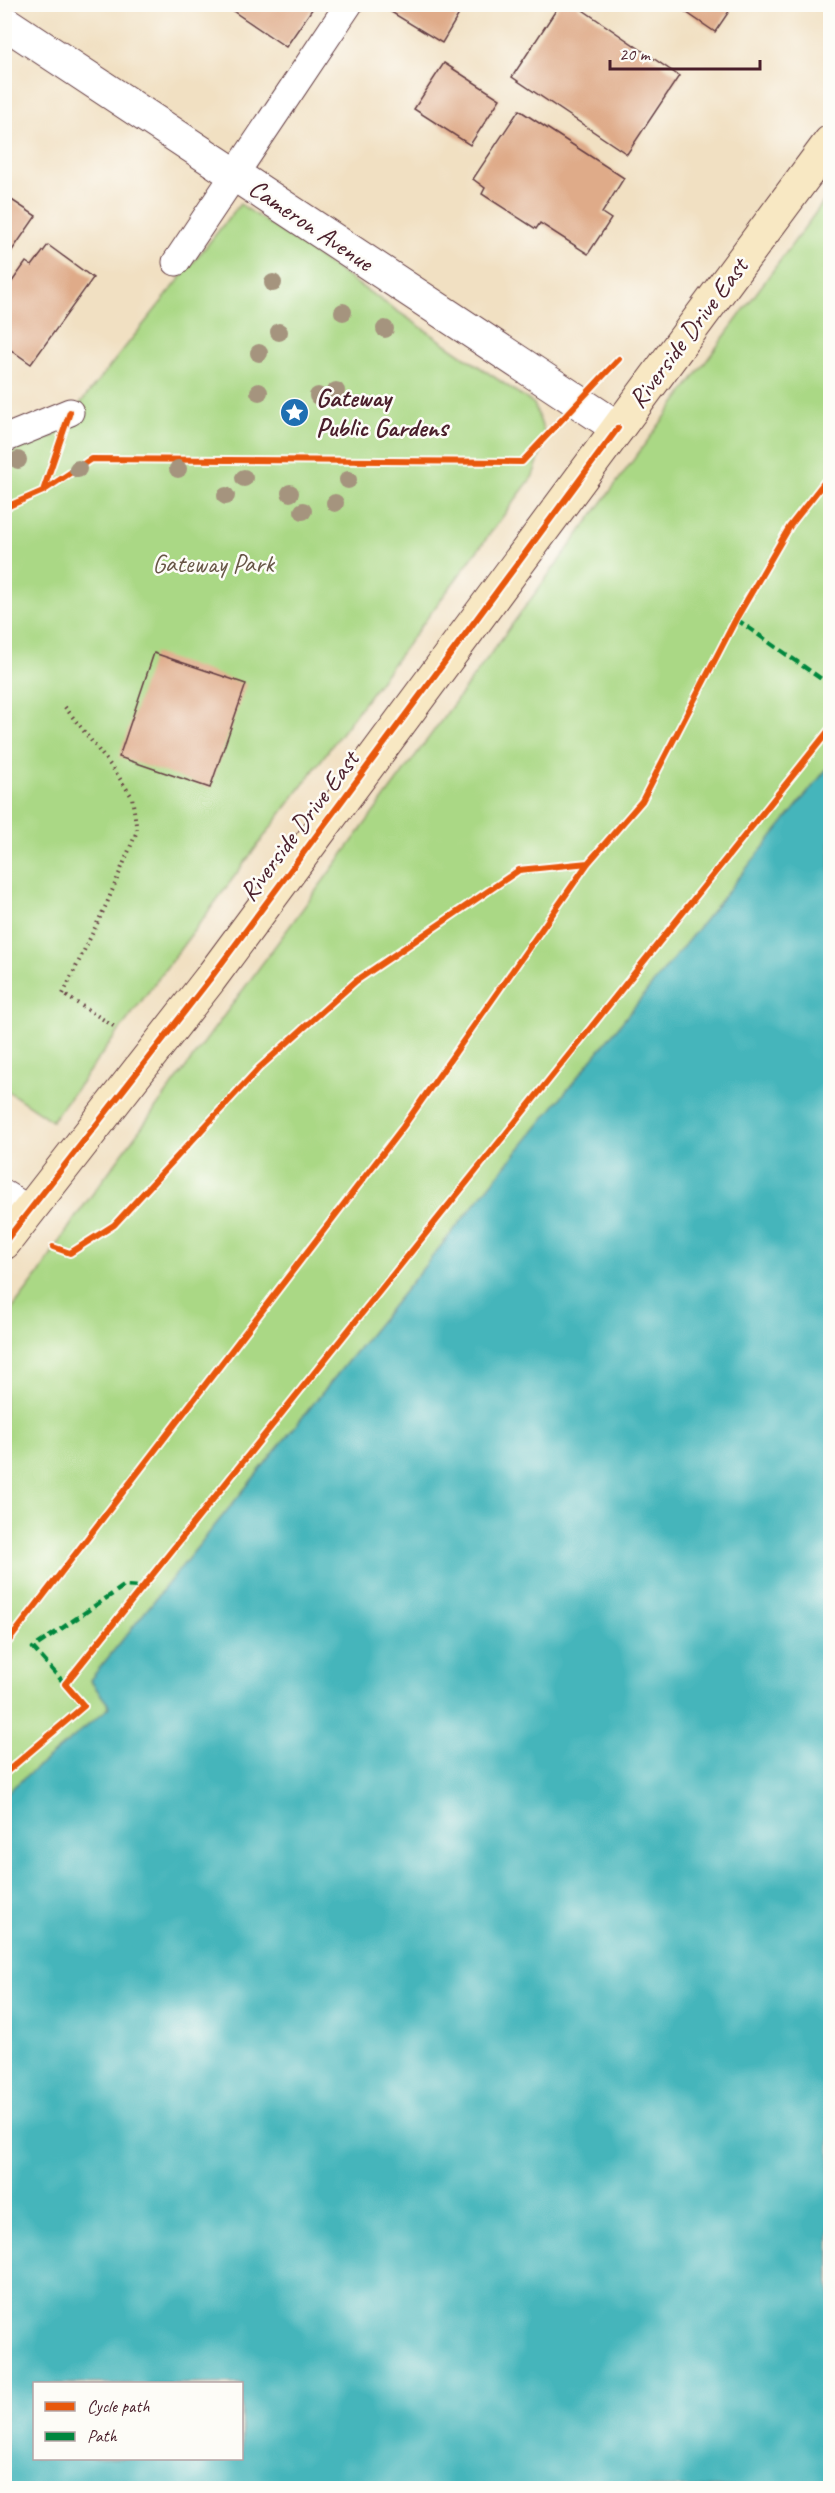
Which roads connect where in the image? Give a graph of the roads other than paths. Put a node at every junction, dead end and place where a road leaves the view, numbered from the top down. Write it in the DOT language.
graph roads {
  1 [pos="349,4"];
  2 [pos="4,22"];
  3 [pos="831,142"];
  4 [pos="236,175"];
  5 [pos="176,262"];
  6 [pos="70,412"];
  7 [pos="618,428"];
  8 [pos="4,439"];
  9 [pos="17,1202"];
  10 [pos="4,1243"];
  1 -- 4 [label="lane"];
  2 -- 4 [label="street, Cameron Avenue"];
  3 -- 7 [label="main road, Riverside Drive East"];
  4 -- 5 [label="lane"];
  4 -- 7 [label="street, Cameron Avenue"];
  6 -- 8 [label="lane"];
  7 -- 9 [label="main road, Riverside Drive East"];
  9 -- 10 [label="main road, Riverside Drive East"];
}
